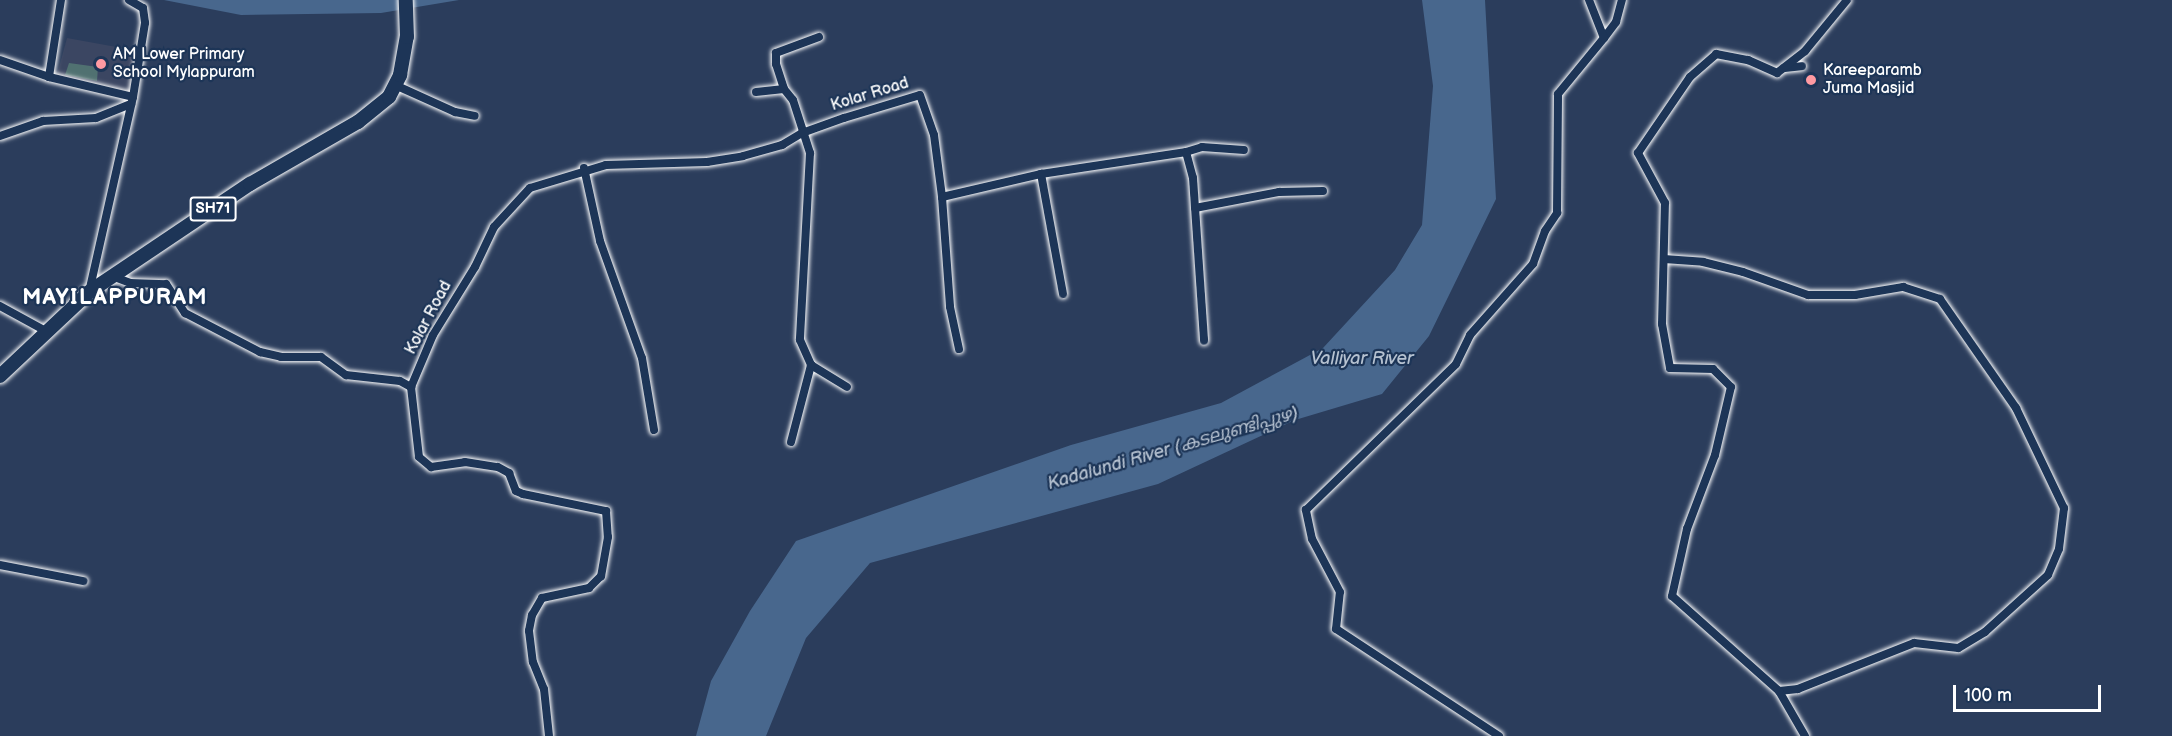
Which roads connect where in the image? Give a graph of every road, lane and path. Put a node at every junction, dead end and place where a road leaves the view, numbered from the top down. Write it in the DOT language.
graph roads {
  1 [pos="61,0"];
  2 [pos="129,0"];
  3 [pos="406,0"];
  4 [pos="1589,0"];
  5 [pos="1622,0"];
  6 [pos="1846,0"];
  7 [pos="819,37"];
  8 [pos="1604,38"];
  9 [pos="0,60"];
  10 [pos="1802,66"];
  11 [pos="1777,73"];
  12 [pos="49,77"];
  13 [pos="395,85"];
  14 [pos="784,89"];
  15 [pos="756,92"];
  16 [pos="132,100"];
  17 [pos="475,116"];
  18 [pos="802,133"];
  19 [pos="0,136"];
  20 [pos="1244,150"];
  21 [pos="1186,152"];
  22 [pos="584,168"];
  23 [pos="1041,174"];
  24 [pos="1323,191"];
  25 [pos="942,197"];
  26 [pos="1195,208"];
  27 [pos="1664,259"];
  28 [pos="112,276"];
  29 [pos="89,292"];
  30 [pos="1063,294"];
  31 [pos="0,306"];
  32 [pos="44,330"];
  33 [pos="1204,341"];
  34 [pos="959,349"];
  35 [pos="811,365"];
  36 [pos="0,376"];
  37 [pos="411,387"];
  38 [pos="847,387"];
  39 [pos="654,430"];
  40 [pos="791,442"];
  41 [pos="0,565"];
  42 [pos="83,581"];
  43 [pos="1779,691"];
  44 [pos="549,736"];
  45 [pos="1498,736"];
  46 [pos="1805,736"];
  1 -- 12 [label="street"];
  2 -- 16 [label="street"];
  3 -- 13 [label="main road, SH71"];
  4 -- 8 [label="street"];
  5 -- 8 [label="street"];
  6 -- 11 [label="street"];
  7 -- 14 [label="street"];
  8 -- 45 [label="street"];
  9 -- 12 [label="street"];
  10 -- 11 [label="street"];
  11 -- 27 [label="street"];
  12 -- 16 [label="street"];
  13 -- 17 [label="street"];
  13 -- 28 [label="main road, SH71"];
  14 -- 15 [label="street"];
  14 -- 18 [label="street"];
  16 -- 19 [label="street"];
  16 -- 29 [label="street"];
  18 -- 22 [label="street, Kolar Road"];
  18 -- 25 [label="street, Kolar Road"];
  18 -- 35 [label="street"];
  20 -- 21 [label="street"];
  21 -- 23 [label="street"];
  21 -- 26 [label="street"];
  22 -- 37 [label="street, Kolar Road"];
  22 -- 39 [label="street"];
  23 -- 25 [label="street"];
  23 -- 30 [label="street"];
  24 -- 26 [label="street"];
  25 -- 34 [label="street"];
  26 -- 33 [label="street"];
  27 -- 43 [label="street"];
  27 -- 43 [label="street"];
  28 -- 29 [label="main road, SH71"];
  28 -- 37 [label="street"];
  29 -- 32 [label="main road, SH71"];
  31 -- 32 [label="street"];
  32 -- 36 [label="main road, SH71"];
  35 -- 38 [label="street"];
  35 -- 40 [label="street"];
  37 -- 44 [label="street"];
  41 -- 42 [label="street"];
  43 -- 46 [label="street"];
}
